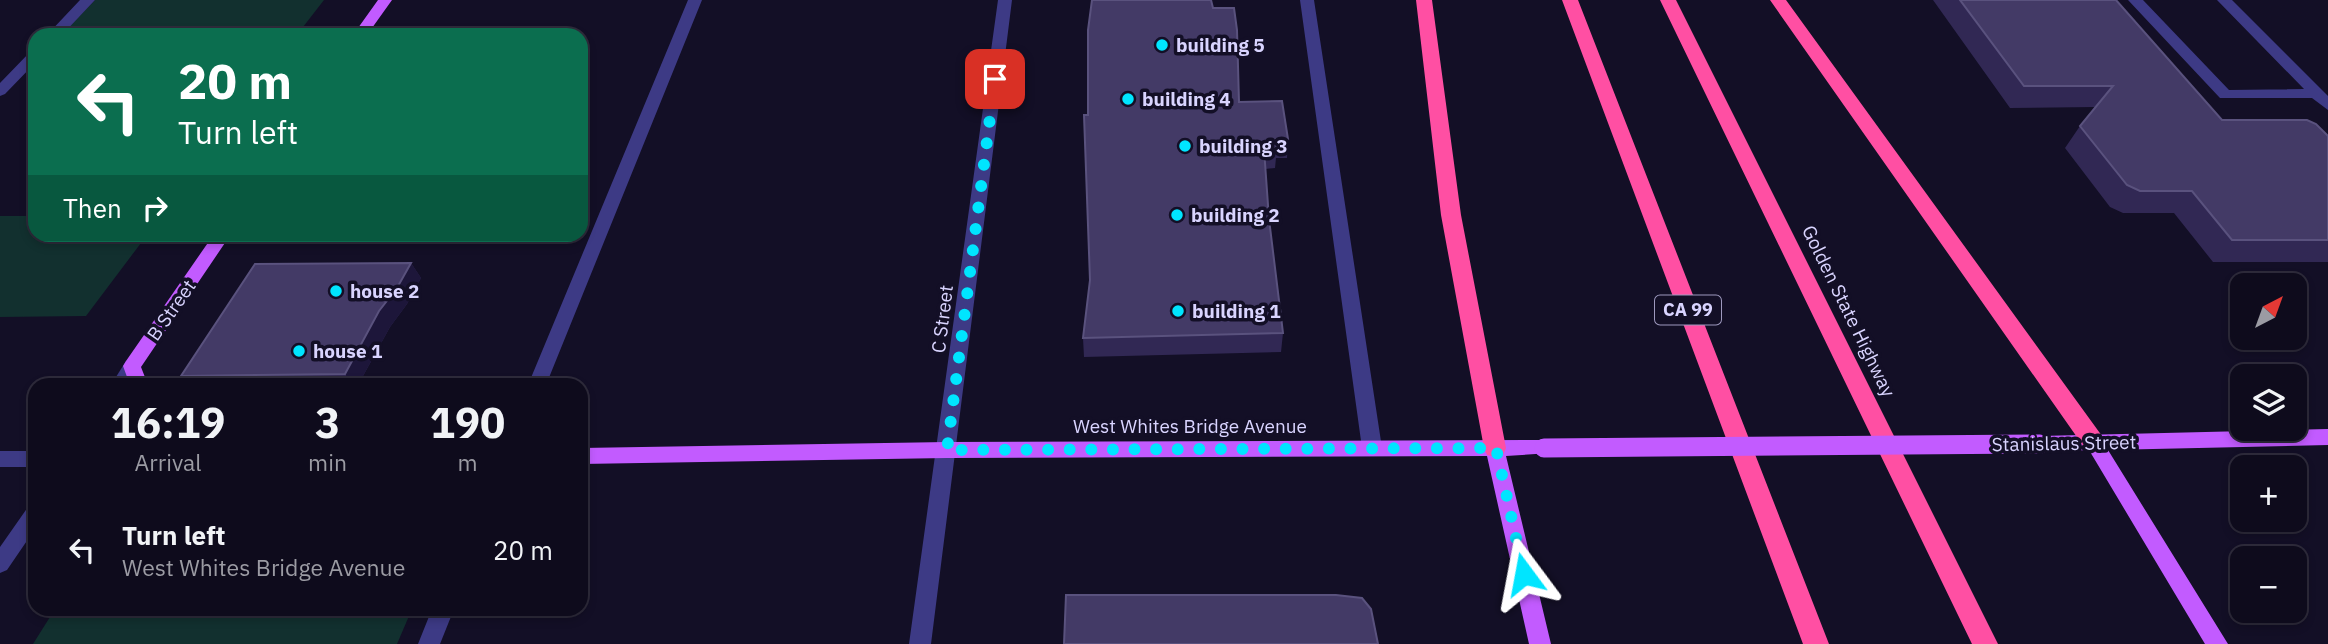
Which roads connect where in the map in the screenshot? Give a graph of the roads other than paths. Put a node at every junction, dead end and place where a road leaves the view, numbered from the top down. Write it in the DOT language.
graph roads {
  1 [pos="88,0"];
  2 [pos="385,0"];
  3 [pos="695,0"];
  4 [pos="1005,0"];
  5 [pos="1307,0"];
  6 [pos="1424,0"];
  7 [pos="1570,0"];
  8 [pos="1668,0"];
  9 [pos="1778,0"];
  10 [pos="2135,0"];
  11 [pos="2224,0"];
  12 [pos="61,28"];
  13 [pos="365,28"];
  14 [pos="28,62"];
  15 [pos="0,91"];
  16 [pos="2316,93"];
  17 [pos="2328,106"];
  18 [pos="217,242"];
  19 [pos="132,366"];
  20 [pos="124,378"];
  21 [pos="136,378"];
  22 [pos="540,378"];
  23 [pos="2328,437"];
  24 [pos="2094,443"];
  25 [pos="1799,445"];
  26 [pos="1372,448"];
  27 [pos="1496,448"];
  28 [pos="947,450"];
  29 [pos="588,456"];
  30 [pos="0,459"];
  31 [pos="28,459"];
  32 [pos="28,523"];
  33 [pos="0,564"];
  34 [pos="440,616"];
  35 [pos="1812,636"];
  36 [pos="429,644"];
  37 [pos="920,644"];
  38 [pos="1540,644"];
  39 [pos="1987,644"];
  40 [pos="2217,644"];
  1 -- 12 [label="street"];
  2 -- 13 [label="main road"];
  3 -- 22 [label="street"];
  4 -- 28 [label="street, C Street"];
  5 -- 26 [label="street"];
  6 -- 27 [label="highway"];
  7 -- 35 [label="highway, CA 99"];
  8 -- 39 [label="highway, Golden State Highway"];
  9 -- 24 [label="highway"];
  10 -- 16 [label="street"];
  11 -- 16 [label="street"];
  14 -- 15 [label="street"];
  16 -- 17 [label="street"];
  18 -- 19 [label="main road, B Street"];
  19 -- 20 [label="street, B Street"];
  19 -- 21 [label="main road"];
  23 -- 24 [label="main road, Stanislaus Street"];
  24 -- 25 [label="main road, Stanislaus Street, bridge"];
  24 -- 40 [label="main road"];
  25 -- 27 [label="main road, West Whites Bridge Avenue, bridge"];
  26 -- 27 [label="main road, West Whites Bridge Avenue"];
  26 -- 28 [label="main road, West Whites Bridge Avenue"];
  27 -- 38 [label="main road"];
  28 -- 29 [label="main road, West Whites Bridge Avenue"];
  28 -- 37 [label="street, C Street"];
  30 -- 31 [label="street"];
  32 -- 33 [label="street"];
  34 -- 36 [label="street"];
}
